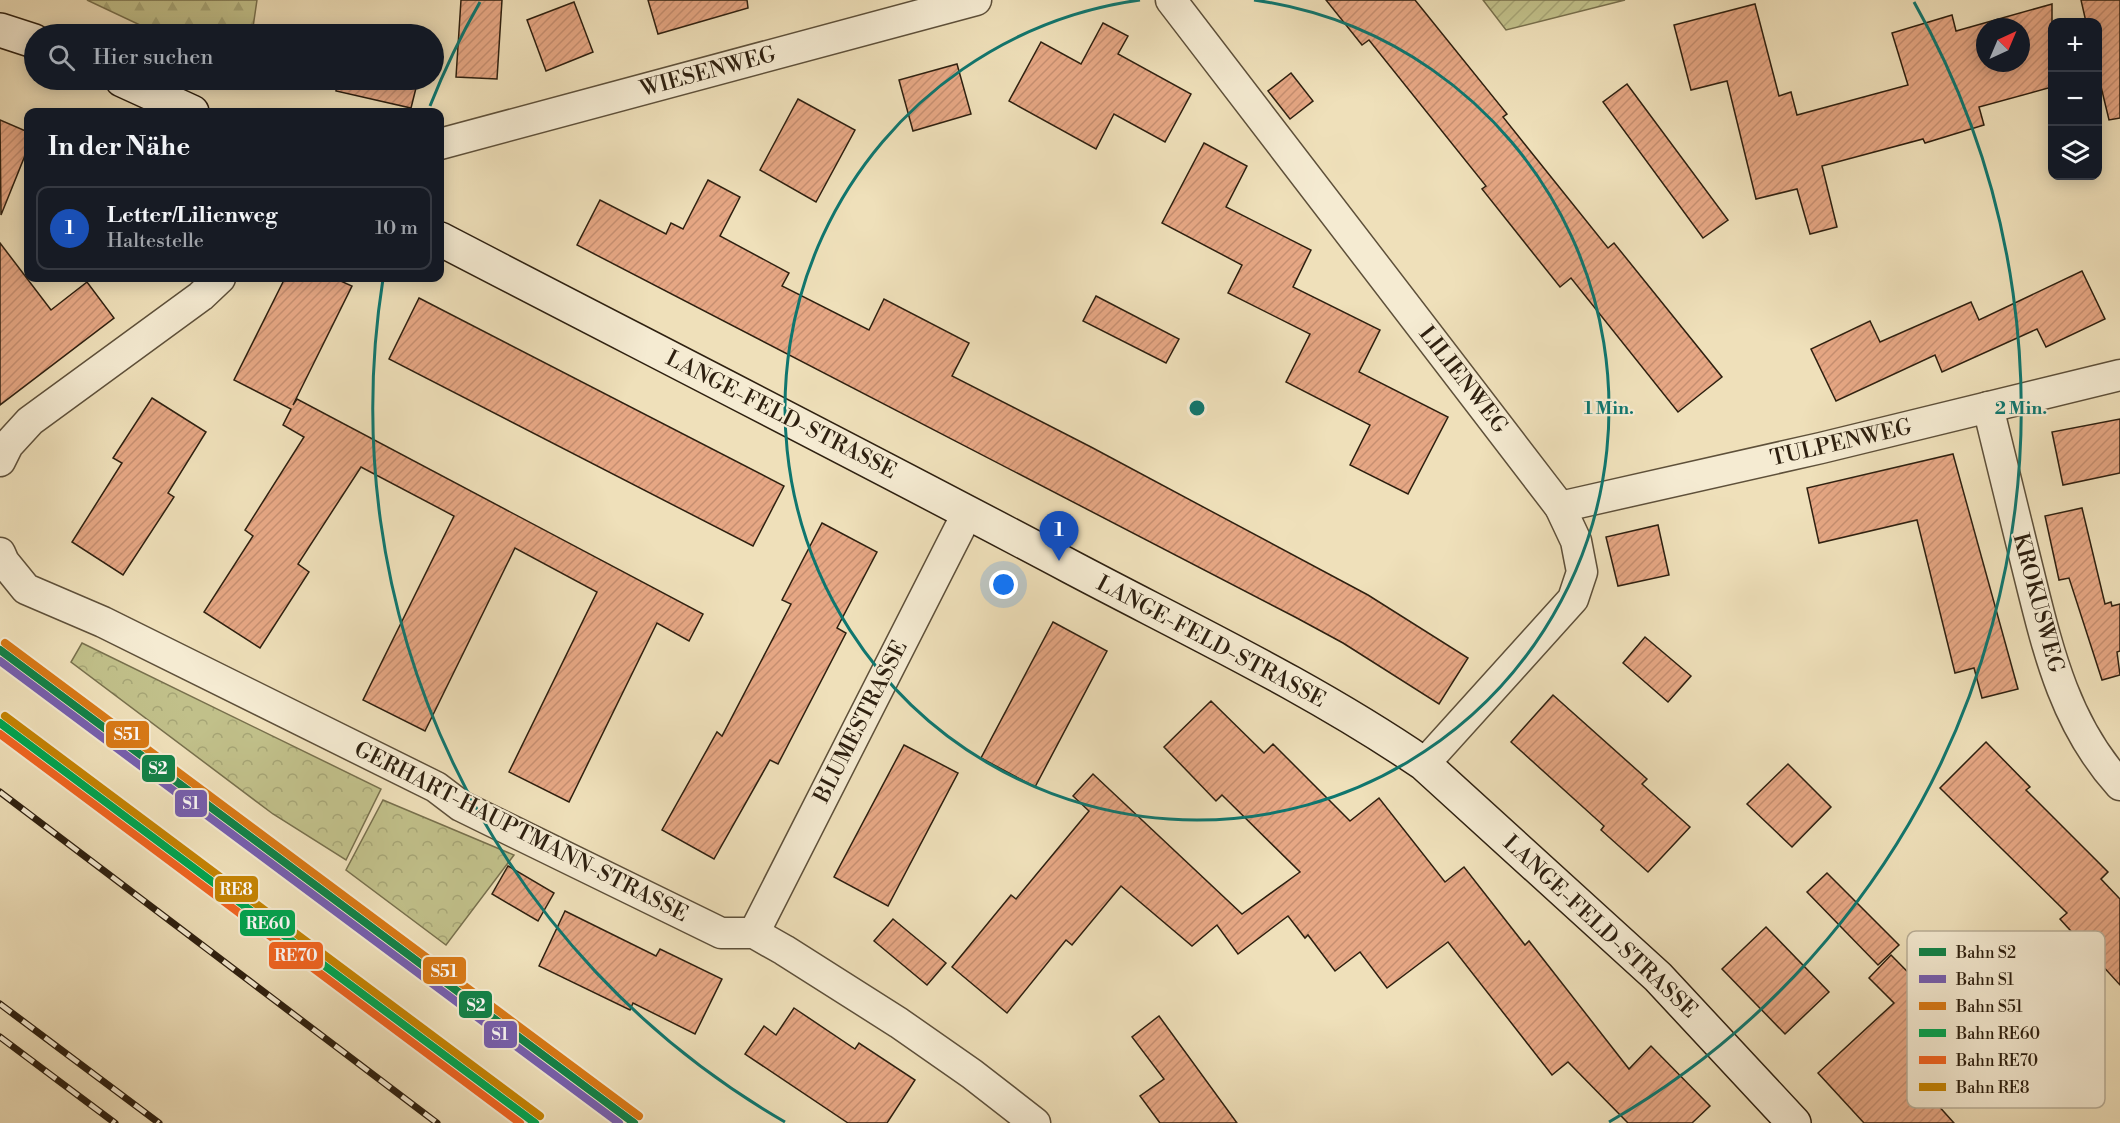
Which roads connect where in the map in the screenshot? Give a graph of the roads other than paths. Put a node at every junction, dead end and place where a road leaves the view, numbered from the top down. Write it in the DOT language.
graph roads {
  1 [pos="976,0"];
  2 [pos="1171,0"];
  3 [pos="0,30"];
  4 [pos="24,38"];
  5 [pos="144,90"];
  6 [pos="183,108"];
  7 [pos="444,143"];
  8 [pos="444,241"];
  9 [pos="216,282"];
  10 [pos="2120,375"];
  11 [pos="1988,407"];
  12 [pos="3,448"];
  13 [pos="1560,507"];
  14 [pos="968,512"];
  15 [pos="0,553"];
  16 [pos="1424,764"];
  17 [pos="2120,785"];
  18 [pos="754,933"];
  19 [pos="1035,1123"];
  20 [pos="1794,1123"];
  1 -- 7 [label="street, WIESENWEG"];
  2 -- 13 [label="street, LILIENWEG"];
  3 -- 4 [label="street"];
  5 -- 6 [label="street"];
  8 -- 14 [label="street, LANGE-FELD-STRASSE"];
  9 -- 12 [label="street"];
  10 -- 11 [label="street, TULPENWEG"];
  11 -- 13 [label="street, TULPENWEG"];
  11 -- 17 [label="street, KROKUSWEG"];
  13 -- 16 [label="street, LILIENWEG"];
  14 -- 16 [label="street, LANGE-FELD-STRASSE"];
  14 -- 18 [label="street, BLUMESTRASSE"];
  15 -- 18 [label="street, GERHART-HAUPTMANN-STRASSE"];
  16 -- 20 [label="street, LANGE-FELD-STRASSE"];
  18 -- 19 [label="street"];
}
